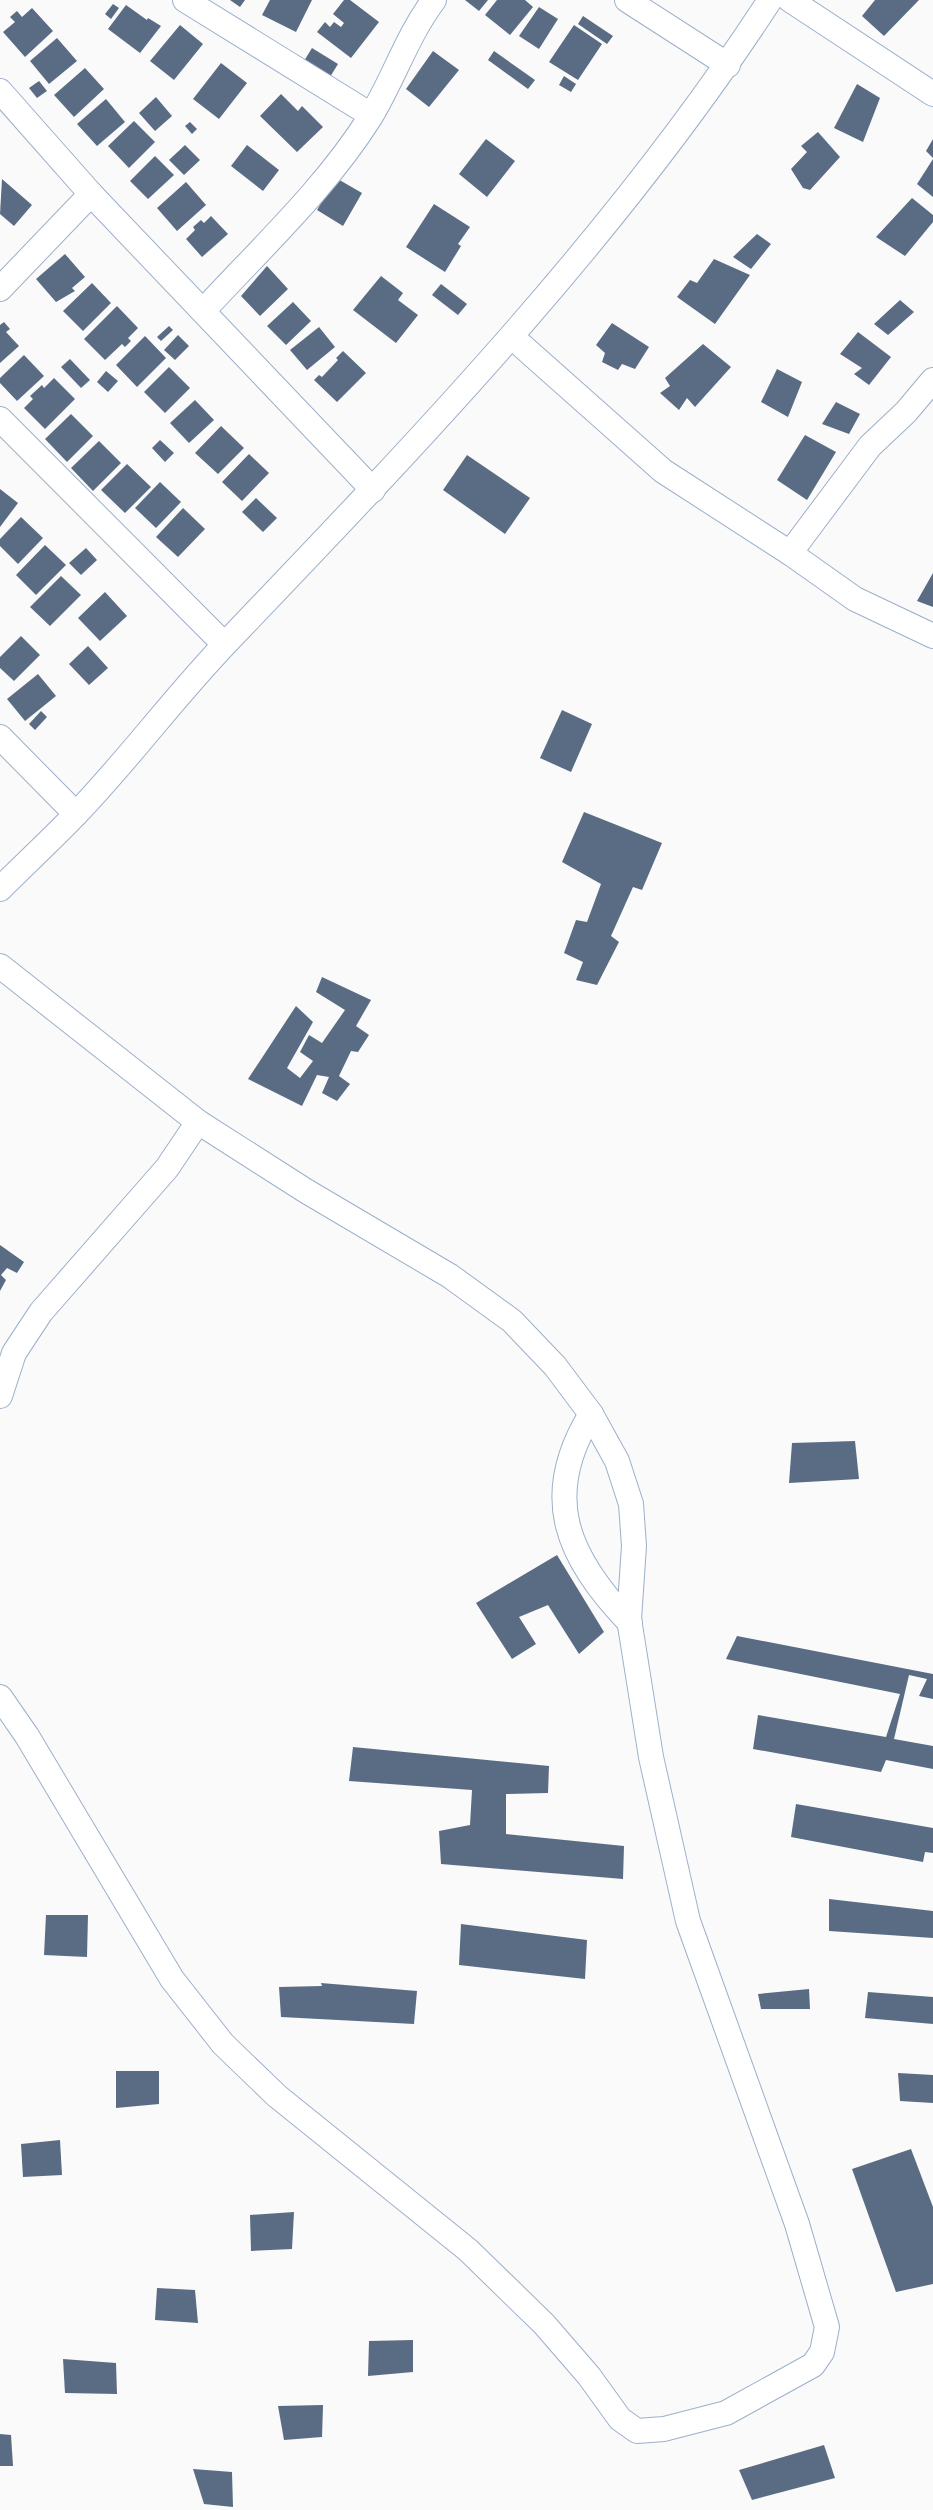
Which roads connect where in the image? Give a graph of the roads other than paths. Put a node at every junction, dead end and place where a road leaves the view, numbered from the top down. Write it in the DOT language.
graph roads {
  1 [pos="185,0"];
  2 [pos="434,0"];
  3 [pos="627,0"];
  4 [pos="770,0"];
  5 [pos="790,0"];
  6 [pos="728,65"];
  7 [pos="0,91"];
  8 [pos="933,94"];
  9 [pos="371,115"];
  10 [pos="91,194"];
  11 [pos="0,289"];
  12 [pos="204,310"];
  13 [pos="512,337"];
  14 [pos="933,380"];
  15 [pos="0,418"];
  16 [pos="373,490"];
  17 [pos="790,553"];
  18 [pos="933,636"];
  19 [pos="225,644"];
  20 [pos="0,737"];
  21 [pos="76,814"];
  22 [pos="0,889"];
  23 [pos="0,966"];
  24 [pos="198,1122"];
  25 [pos="0,1396"];
  26 [pos="591,1413"];
  27 [pos="630,1623"];
  28 [pos="0,1697"];
  1 -- 9 [label="street"];
  2 -- 9 [label="street"];
  3 -- 6 [label="street"];
  4 -- 6 [label="street"];
  5 -- 8 [label="street"];
  6 -- 13 [label="street"];
  7 -- 10 [label="street"];
  9 -- 12 [label="street"];
  10 -- 11 [label="street"];
  10 -- 12 [label="street"];
  12 -- 16 [label="street"];
  13 -- 16 [label="street"];
  13 -- 17 [label="street"];
  14 -- 17 [label="street"];
  15 -- 19 [label="street"];
  16 -- 19 [label="street"];
  17 -- 18 [label="street"];
  19 -- 21 [label="street"];
  20 -- 21 [label="street"];
  21 -- 22 [label="street"];
  23 -- 24 [label="street"];
  24 -- 25 [label="street"];
  24 -- 26 [label="street"];
  26 -- 27 [label="street"];
  26 -- 27 [label="street"];
  27 -- 28 [label="street"];
}
